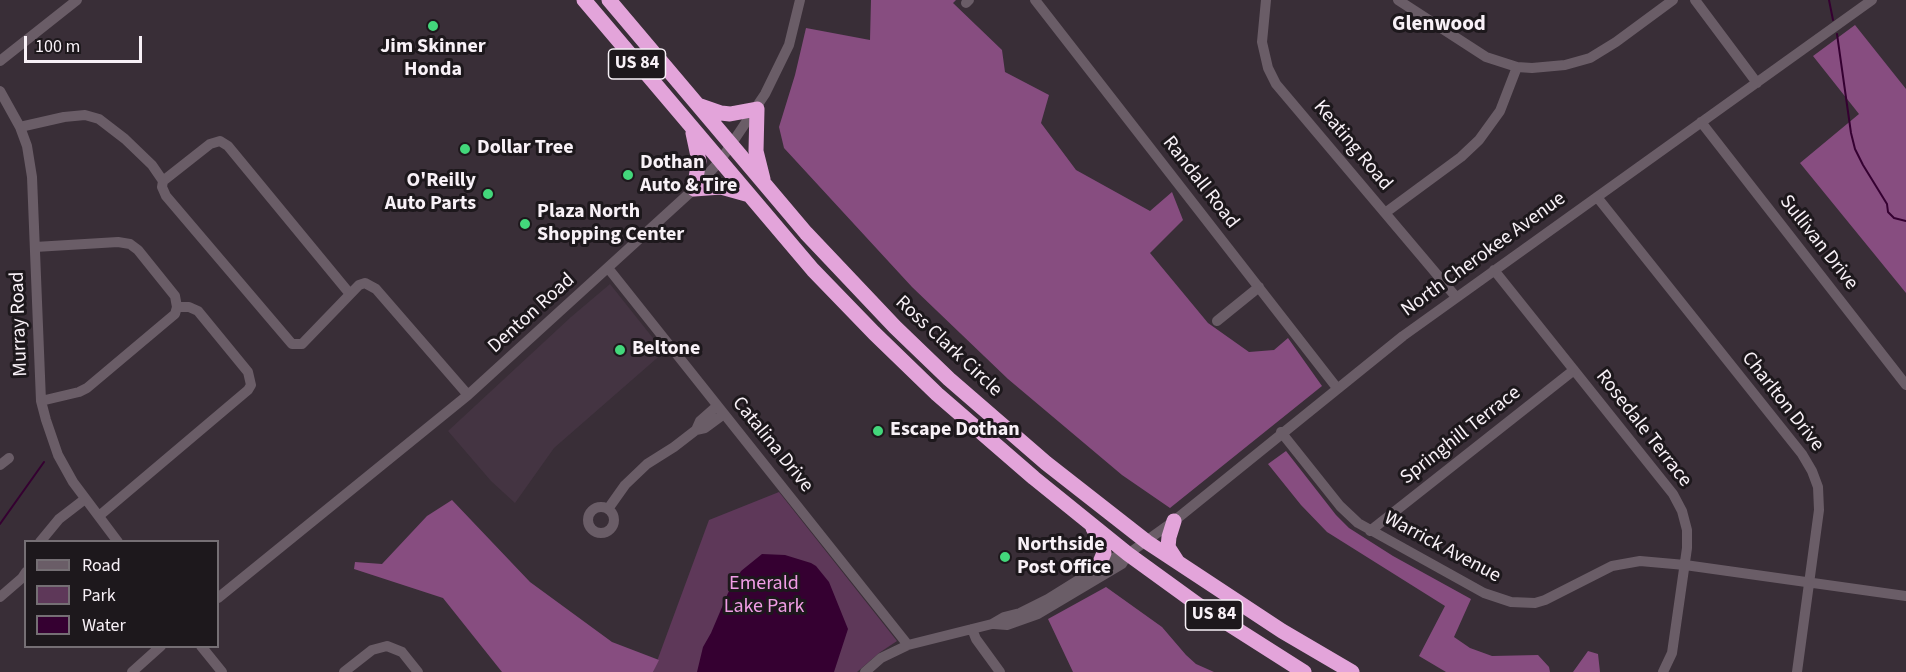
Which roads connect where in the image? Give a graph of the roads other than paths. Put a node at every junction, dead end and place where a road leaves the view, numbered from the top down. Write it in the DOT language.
graph roads {
  1 [pos="76,0"];
  2 [pos="584,0"];
  3 [pos="609,0"];
  4 [pos="800,0"];
  5 [pos="1035,0"];
  6 [pos="1266,0"];
  7 [pos="1398,0"];
  8 [pos="1672,0"];
  9 [pos="1695,0"];
  10 [pos="1872,0"];
  11 [pos="0,61"];
  12 [pos="1517,67"];
  13 [pos="1757,82"];
  14 [pos="0,91"];
  15 [pos="697,105"];
  16 [pos="757,109"];
  17 [pos="1701,122"];
  18 [pos="20,127"];
  19 [pos="691,127"];
  20 [pos="732,146"];
  21 [pos="720,161"];
  22 [pos="163,181"];
  23 [pos="765,185"];
  24 [pos="694,189"];
  25 [pos="748,195"];
  26 [pos="1597,197"];
  27 [pos="1385,213"];
  28 [pos="806,233"];
  29 [pos="784,237"];
  30 [pos="35,247"];
  31 [pos="608,268"];
  32 [pos="1494,270"];
  33 [pos="1259,287"];
  34 [pos="860,291"];
  35 [pos="350,294"];
  36 [pos="1456,297"];
  37 [pos="845,304"];
  38 [pos="177,307"];
  39 [pos="1217,321"];
  40 [pos="1574,370"];
  41 [pos="949,379"];
  42 [pos="1906,385"];
  43 [pos="1337,388"];
  44 [pos="937,394"];
  45 [pos="468,395"];
  46 [pos="41,401"];
  47 [pos="721,410"];
  48 [pos="1281,432"];
  49 [pos="85,499"];
  50 [pos="608,509"];
  51 [pos="99,516"];
  52 [pos="1174,521"];
  53 [pos="1090,523"];
  54 [pos="1370,531"];
  55 [pos="42,540"];
  56 [pos="117,540"];
  57 [pos="1147,542"];
  58 [pos="1128,554"];
  59 [pos="1685,565"];
  60 [pos="1180,566"];
  61 [pos="1098,567"];
  62 [pos="24,575"];
  63 [pos="1809,582"];
  64 [pos="1906,596"];
  65 [pos="0,597"];
  66 [pos="219,597"];
  67 [pos="1256,614"];
  68 [pos="992,624"];
  69 [pos="972,629"];
  70 [pos="1242,634"];
  71 [pos="908,645"];
  72 [pos="159,648"];
  73 [pos="203,648"];
  74 [pos="132,672"];
  75 [pos="222,672"];
  76 [pos="344,672"];
  77 [pos="418,672"];
  78 [pos="865,672"];
  79 [pos="1000,672"];
  80 [pos="1304,672"];
  81 [pos="1352,672"];
  82 [pos="1663,672"];
  83 [pos="1797,672"];
  1 -- 11 [label="street"];
  2 -- 19 [label="highway, Ross Clark Circle / US 84"];
  3 -- 15 [label="highway, Ross Clark Circle / US 84"];
  4 -- 16 [label="street, Denton Road"];
  5 -- 33 [label="street, Randall Road"];
  6 -- 27 [label="street, Keating Road"];
  7 -- 12 [label="street"];
  8 -- 12 [label="street"];
  9 -- 13 [label="street"];
  10 -- 13 [label="street, North Cherokee Avenue"];
  12 -- 27 [label="street"];
  13 -- 17 [label="street, North Cherokee Avenue"];
  14 -- 18 [label="street, Murray Road"];
  15 -- 16 [label="highway"];
  15 -- 20 [label="highway, Ross Clark Circle / US 84"];
  16 -- 20 [label="street, Denton Road"];
  16 -- 23 [label="highway"];
  17 -- 26 [label="street, North Cherokee Avenue"];
  17 -- 42 [label="street, Sullivan Drive"];
  18 -- 22 [label="street"];
  18 -- 30 [label="street, Murray Road"];
  19 -- 21 [label="highway, Ross Clark Circle / US 84"];
  19 -- 24 [label="highway"];
  20 -- 21 [label="street, Denton Road"];
  20 -- 23 [label="highway, Ross Clark Circle / US 84"];
  21 -- 24 [label="street, Denton Road"];
  21 -- 25 [label="highway, Ross Clark Circle / US 84"];
  22 -- 35 [label="street"];
  22 -- 35 [label="street"];
  23 -- 28 [label="highway, Ross Clark Circle / US 84"];
  24 -- 25 [label="highway"];
  24 -- 31 [label="street, Denton Road"];
  25 -- 29 [label="highway, Ross Clark Circle / US 84"];
  26 -- 32 [label="street, North Cherokee Avenue"];
  26 -- 63 [label="street, Charlton Drive"];
  27 -- 36 [label="street, Keating Road"];
  28 -- 29 [label="highway"];
  28 -- 34 [label="highway, Ross Clark Circle / US 84"];
  29 -- 37 [label="highway, Ross Clark Circle / US 84"];
  30 -- 38 [label="street"];
  30 -- 46 [label="street, Murray Road"];
  31 -- 45 [label="street, Denton Road"];
  31 -- 47 [label="street, Catalina Drive"];
  32 -- 36 [label="street, North Cherokee Avenue"];
  32 -- 40 [label="street, Rosedale Terrace"];
  33 -- 39 [label="street"];
  33 -- 43 [label="street, Randall Road"];
  34 -- 37 [label="highway"];
  34 -- 41 [label="highway, Ross Clark Circle / US 84"];
  35 -- 45 [label="street"];
  36 -- 43 [label="street, North Cherokee Avenue"];
  37 -- 44 [label="highway, Ross Clark Circle / US 84"];
  38 -- 46 [label="street"];
  38 -- 51 [label="street"];
  40 -- 54 [label="street, Springhill Terrace"];
  40 -- 59 [label="street, Rosedale Terrace"];
  41 -- 44 [label="highway"];
  41 -- 57 [label="highway, Ross Clark Circle / US 84"];
  43 -- 48 [label="street, North Cherokee Avenue"];
  44 -- 53 [label="highway, Ross Clark Circle / US 84"];
  45 -- 66 [label="street, Denton Road"];
  46 -- 49 [label="street, Murray Road"];
  47 -- 50 [label="street"];
  47 -- 71 [label="street, Catalina Drive"];
  48 -- 52 [label="street, North Cherokee Avenue"];
  48 -- 54 [label="street, Warrick Avenue"];
  49 -- 51 [label="street, Murray Road"];
  49 -- 55 [label="street"];
  51 -- 56 [label="street, Murray Road"];
  52 -- 57 [label="street, North Cherokee Avenue"];
  52 -- 60 [label="highway"];
  53 -- 58 [label="highway, Ross Clark Circle / US 84"];
  53 -- 61 [label="highway"];
  54 -- 59 [label="street, Warrick Avenue"];
  57 -- 58 [label="street, North Cherokee Avenue"];
  57 -- 60 [label="highway, Ross Clark Circle / US 84"];
  58 -- 61 [label="street, North Cherokee Avenue"];
  58 -- 68 [label="street, North Cherokee Avenue"];
  58 -- 70 [label="highway, Ross Clark Circle / US 84"];
  59 -- 63 [label="street, Warrick Avenue"];
  59 -- 82 [label="street, Rosedale Terrace"];
  60 -- 67 [label="highway, Ross Clark Circle / US 84"];
  61 -- 68 [label="street, North Cherokee Avenue"];
  62 -- 65 [label="street"];
  63 -- 64 [label="street, Warrick Avenue"];
  63 -- 83 [label="street, Charlton Drive"];
  67 -- 70 [label="highway"];
  67 -- 81 [label="highway, Ross Clark Circle / US 84"];
  68 -- 69 [label="street, North Cherokee Avenue"];
  69 -- 71 [label="street, North Cherokee Avenue"];
  69 -- 79 [label="street"];
  70 -- 80 [label="highway, Ross Clark Circle / US 84"];
  71 -- 78 [label="street, North Cherokee Avenue"];
  72 -- 74 [label="street"];
  73 -- 75 [label="street"];
  76 -- 77 [label="street"];
}
